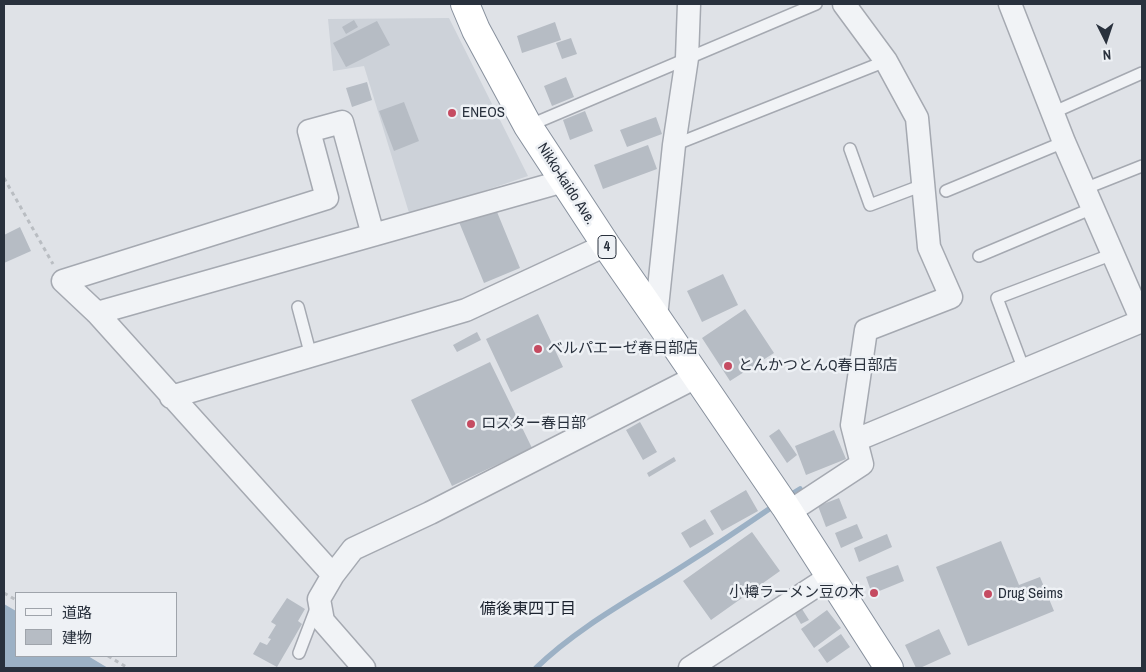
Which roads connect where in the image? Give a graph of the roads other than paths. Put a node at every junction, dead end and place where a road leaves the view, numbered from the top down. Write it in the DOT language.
graph roads {
  1 [pos="465,4"];
  2 [pos="689,4"];
  3 [pos="816,4"];
  4 [pos="844,4"];
  5 [pos="1010,4"];
  6 [pos="687,58"];
  7 [pos="886,61"];
  8 [pos="1142,73"];
  9 [pos="1052,113"];
  10 [pos="528,126"];
  11 [pos="1064,142"];
  12 [pos="674,145"];
  13 [pos="850,149"];
  14 [pos="1142,166"];
  15 [pos="564,181"];
  16 [pos="923,186"];
  17 [pos="360,189"];
  18 [pos="946,191"];
  19 [pos="327,198"];
  20 [pos="1088,198"];
  21 [pos="373,235"];
  22 [pos="606,245"];
  23 [pos="1113,254"];
  24 [pos="979,256"];
  25 [pos="298,307"];
  26 [pos="97,313"];
  27 [pos="656,317"];
  28 [pos="1142,321"];
  29 [pos="312,356"];
  30 [pos="1024,370"];
  31 [pos="696,377"];
  32 [pos="171,397"];
  33 [pos="856,440"];
  34 [pos="787,509"];
  35 [pos="333,574"];
  36 [pos="830,576"];
  37 [pos="319,599"];
  38 [pos="299,653"];
  39 [pos="364,668"];
  40 [pos="690,668"];
  41 [pos="889,668"];
  1 -- 10 [label="highway, Nikko-kaido Ave. / 4"];
  2 -- 6 [label="street"];
  3 -- 6 [label="lane"];
  4 -- 7 [label="street"];
  5 -- 9 [label="street"];
  6 -- 10 [label="lane"];
  6 -- 12 [label="street"];
  7 -- 12 [label="lane"];
  7 -- 16 [label="street"];
  8 -- 9 [label="lane"];
  9 -- 11 [label="street"];
  10 -- 15 [label="highway, Nikko-kaido Ave. / 4"];
  11 -- 18 [label="lane"];
  11 -- 20 [label="street"];
  12 -- 27 [label="street"];
  13 -- 16 [label="lane"];
  14 -- 20 [label="lane"];
  15 -- 21 [label="street"];
  15 -- 22 [label="highway, Nikko-kaido Ave. / 4"];
  16 -- 33 [label="street"];
  17 -- 19 [label="street"];
  17 -- 19 [label="street"];
  17 -- 21 [label="street"];
  19 -- 26 [label="street"];
  20 -- 23 [label="street"];
  20 -- 24 [label="lane"];
  21 -- 26 [label="street"];
  22 -- 27 [label="highway, Nikko-kaido Ave. / 4"];
  22 -- 29 [label="street"];
  23 -- 28 [label="street"];
  23 -- 30 [label="lane"];
  25 -- 29 [label="lane"];
  26 -- 32 [label="street"];
  27 -- 31 [label="highway, Nikko-kaido Ave. / 4"];
  28 -- 30 [label="street"];
  29 -- 32 [label="street"];
  30 -- 33 [label="street"];
  31 -- 34 [label="highway, Nikko-kaido Ave. / 4"];
  31 -- 35 [label="street"];
  32 -- 35 [label="street"];
  33 -- 34 [label="street"];
  34 -- 36 [label="highway, 4"];
  35 -- 37 [label="street"];
  36 -- 40 [label="street"];
  36 -- 41 [label="highway, 4"];
  37 -- 38 [label="lane"];
  37 -- 39 [label="street"];
}
